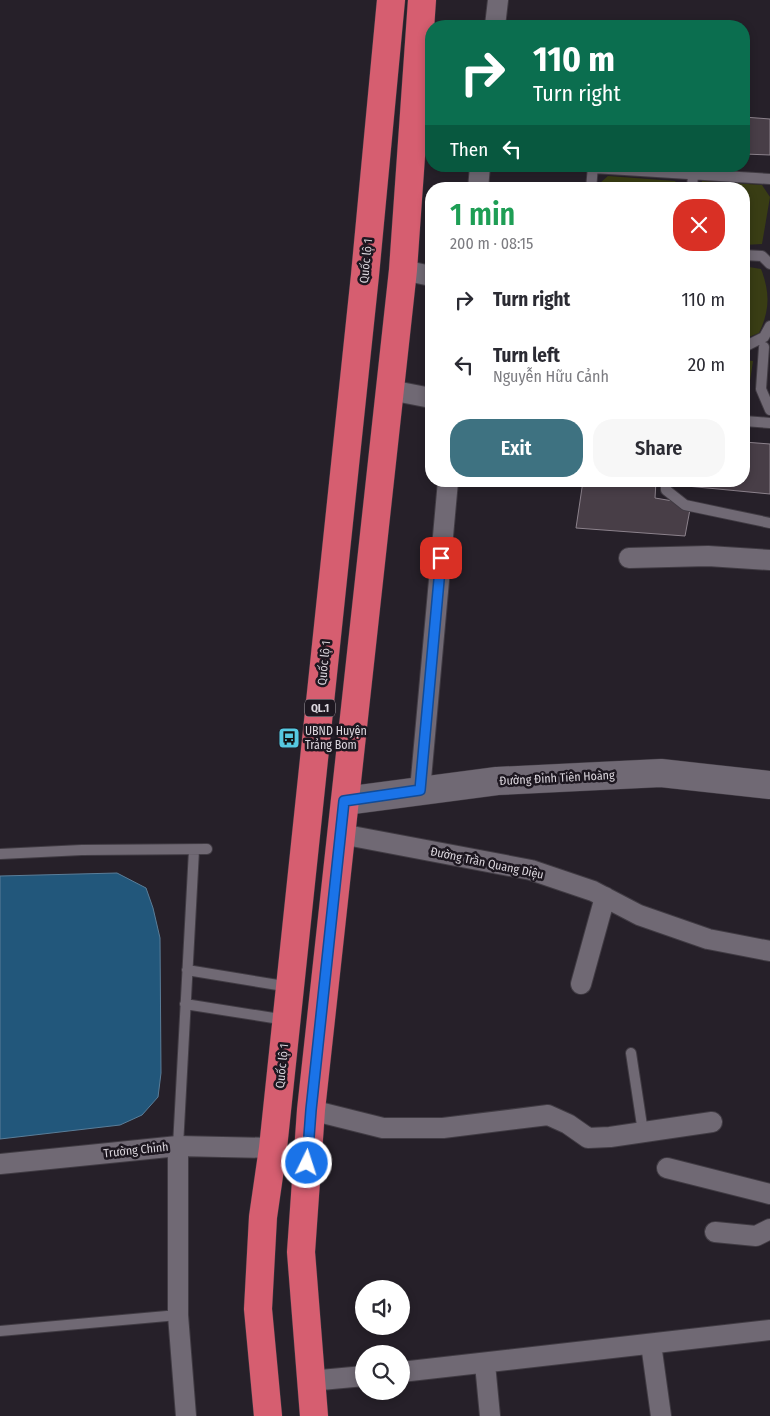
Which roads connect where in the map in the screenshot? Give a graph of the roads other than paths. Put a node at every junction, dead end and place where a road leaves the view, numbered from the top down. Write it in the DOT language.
graph roads {
  1 [pos="391,0"];
  2 [pos="422,0"];
  3 [pos="498,0"];
  4 [pos="496,20"];
  5 [pos="664,172"];
  6 [pos="693,174"];
  7 [pos="770,179"];
  8 [pos="692,182"];
  9 [pos="750,255"];
  10 [pos="770,261"];
  11 [pos="403,270"];
  12 [pos="425,275"];
  13 [pos="770,326"];
  14 [pos="750,344"];
  15 [pos="767,346"];
  16 [pos="750,347"];
  17 [pos="390,390"];
  18 [pos="425,397"];
  19 [pos="770,410"];
  20 [pos="750,421"];
  21 [pos="770,423"];
  22 [pos="447,487"];
  23 [pos="666,487"];
  24 [pos="770,523"];
  25 [pos="629,558"];
  26 [pos="770,560"];
  27 [pos="770,785"];
  28 [pos="420,790"];
  29 [pos="344,801"];
  30 [pos="341,834"];
  31 [pos="194,850"];
  32 [pos="207,850"];
  33 [pos="0,854"];
  34 [pos="605,897"];
  35 [pos="770,951"];
  36 [pos="187,970"];
  37 [pos="581,984"];
  38 [pos="290,987"];
  39 [pos="185,1004"];
  40 [pos="286,1020"];
  41 [pos="631,1053"];
  42 [pos="311,1110"];
  43 [pos="712,1122"];
  44 [pos="643,1132"];
  45 [pos="178,1146"];
  46 [pos="273,1148"];
  47 [pos="0,1164"];
  48 [pos="667,1168"];
  49 [pos="770,1194"];
  50 [pos="770,1229"];
  51 [pos="714,1232"];
  52 [pos="178,1315"];
  53 [pos="770,1330"];
  54 [pos="0,1332"];
  55 [pos="651,1344"];
  56 [pos="484,1364"];
  57 [pos="410,1371"];
  58 [pos="355,1377"];
  59 [pos="310,1381"];
  60 [pos="186,1416"];
  61 [pos="268,1416"];
  62 [pos="314,1416"];
  63 [pos="490,1416"];
  64 [pos="661,1416"];
  1 -- 38 [label="highway, Quốc lộ 1 / QL.1"];
  2 -- 11 [label="highway, QL.1"];
  3 -- 4 [label="street"];
  5 -- 6 [label="lane"];
  6 -- 7 [label="lane"];
  6 -- 8 [label="lane"];
  9 -- 10 [label="lane"];
  11 -- 12 [label="street"];
  11 -- 17 [label="highway, QL.1"];
  13 -- 14 [label="lane"];
  15 -- 16 [label="lane"];
  15 -- 19 [label="lane"];
  17 -- 18 [label="street"];
  17 -- 29 [label="highway, QL.1"];
  20 -- 21 [label="lane"];
  22 -- 28 [label="street"];
  23 -- 24 [label="lane"];
  25 -- 26 [label="street"];
  27 -- 28 [label="street, Đường Đinh Tiên Hoàng"];
  28 -- 29 [label="street, Đường Đinh Tiên Hoàng"];
  29 -- 30 [label="highway, QL.1"];
  30 -- 34 [label="street, Đường Trần Quang Diệu"];
  30 -- 42 [label="highway, QL.1"];
  31 -- 32 [label="lane"];
  31 -- 33 [label="lane"];
  31 -- 36 [label="lane"];
  34 -- 35 [label="street, Đường Trần Quang Diệu"];
  34 -- 37 [label="street"];
  36 -- 38 [label="lane"];
  36 -- 39 [label="lane"];
  38 -- 40 [label="highway, Quốc lộ 1 / QL.1"];
  39 -- 40 [label="lane"];
  39 -- 45 [label="lane"];
  40 -- 46 [label="highway, Quốc lộ 1 / QL.1"];
  41 -- 44 [label="lane"];
  42 -- 44 [label="street"];
  42 -- 59 [label="highway, QL.1"];
  43 -- 44 [label="street"];
  45 -- 46 [label="street, Trường Chinh"];
  45 -- 47 [label="street, Trường Chinh"];
  45 -- 52 [label="street"];
  46 -- 61 [label="highway, Quốc lộ 1 / QL.1"];
  48 -- 49 [label="street"];
  50 -- 51 [label="street"];
  52 -- 54 [label="lane"];
  52 -- 60 [label="street"];
  53 -- 55 [label="street"];
  55 -- 56 [label="street"];
  55 -- 64 [label="street"];
  56 -- 57 [label="street"];
  56 -- 63 [label="street"];
  58 -- 59 [label="street"];
  59 -- 62 [label="highway, QL.1"];
}
